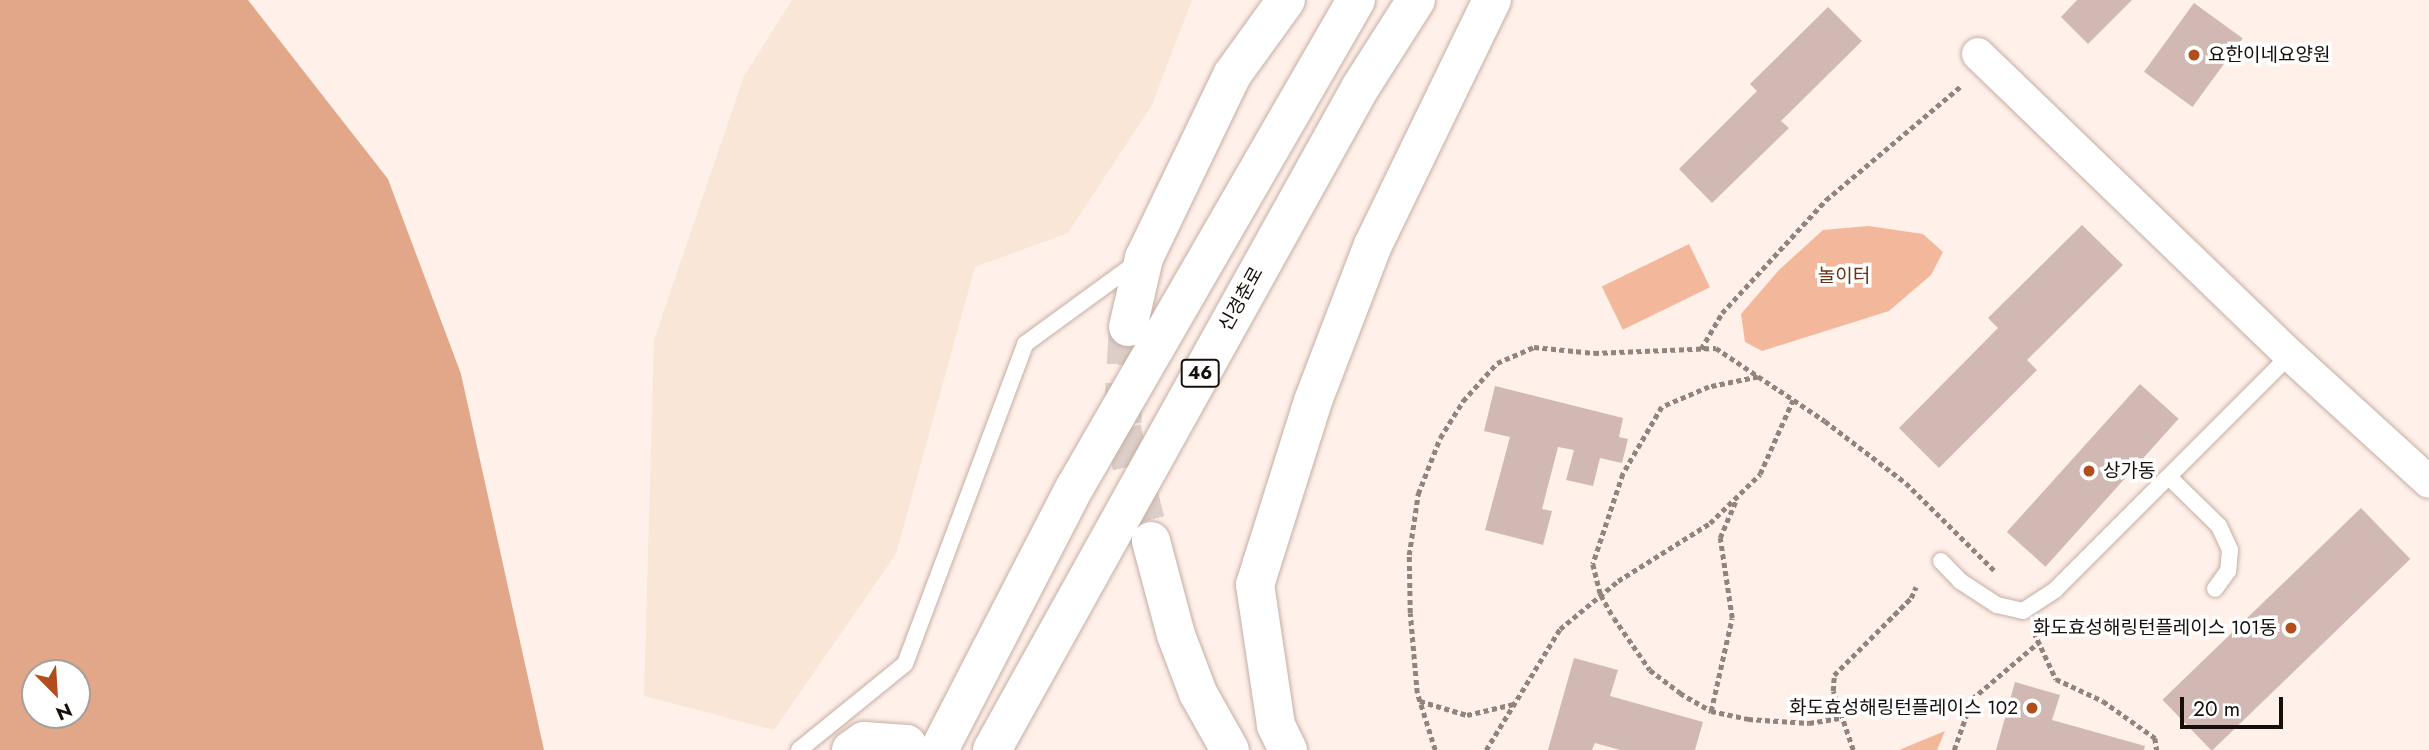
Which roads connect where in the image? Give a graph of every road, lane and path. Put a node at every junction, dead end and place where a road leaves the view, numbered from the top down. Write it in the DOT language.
graph roads {
  1 [pos="1286,0"];
  2 [pos="1356,0"];
  3 [pos="1416,0"];
  4 [pos="1492,0"];
  5 [pos="1982,58"];
  6 [pos="1144,258"];
  7 [pos="1128,327"];
  8 [pos="1700,349"];
  9 [pos="2290,355"];
  10 [pos="1759,377"];
  11 [pos="1793,400"];
  12 [pos="2169,477"];
  13 [pos="2429,482"];
  14 [pos="1739,494"];
  15 [pos="1151,541"];
  16 [pos="1941,561"];
  17 [pos="1916,587"];
  18 [pos="2215,589"];
  19 [pos="1601,595"];
  20 [pos="2023,611"];
  21 [pos="2039,642"];
  22 [pos="1420,701"];
  23 [pos="1514,704"];
  24 [pos="1711,711"];
  25 [pos="1842,718"];
  26 [pos="923,747"];
  27 [pos="799,750"];
  28 [pos="851,750"];
  29 [pos="992,750"];
  30 [pos="1230,750"];
  31 [pos="1289,750"];
  32 [pos="1435,750"];
  33 [pos="1486,750"];
  34 [pos="1853,750"];
  35 [pos="1954,750"];
  36 [pos="2157,750"];
  1 -- 6 [label="highway"];
  2 -- 26 [label="highway, 46"];
  3 -- 29 [label="highway, 신경춘로 / 46"];
  4 -- 31 [label="highway"];
  5 -- 8 [label="path"];
  5 -- 9 [label="street"];
  6 -- 7 [label="highway"];
  6 -- 27 [label="lane"];
  8 -- 10 [label="path"];
  8 -- 22 [label="path"];
  9 -- 12 [label="lane"];
  9 -- 13 [label="street"];
  10 -- 11 [label="path"];
  10 -- 19 [label="path"];
  11 -- 14 [label="path"];
  11 -- 20 [label="path"];
  12 -- 18 [label="lane"];
  12 -- 20 [label="lane"];
  14 -- 19 [label="path"];
  14 -- 24 [label="path"];
  15 -- 30 [label="highway"];
  16 -- 20 [label="lane"];
  17 -- 25 [label="path"];
  19 -- 23 [label="path"];
  19 -- 24 [label="path"];
  20 -- 21 [label="path"];
  21 -- 35 [label="path"];
  21 -- 36 [label="path"];
  22 -- 23 [label="path"];
  22 -- 32 [label="path"];
  23 -- 33 [label="path"];
  24 -- 25 [label="path"];
  25 -- 34 [label="path"];
  26 -- 28 [label="highway"];
}
